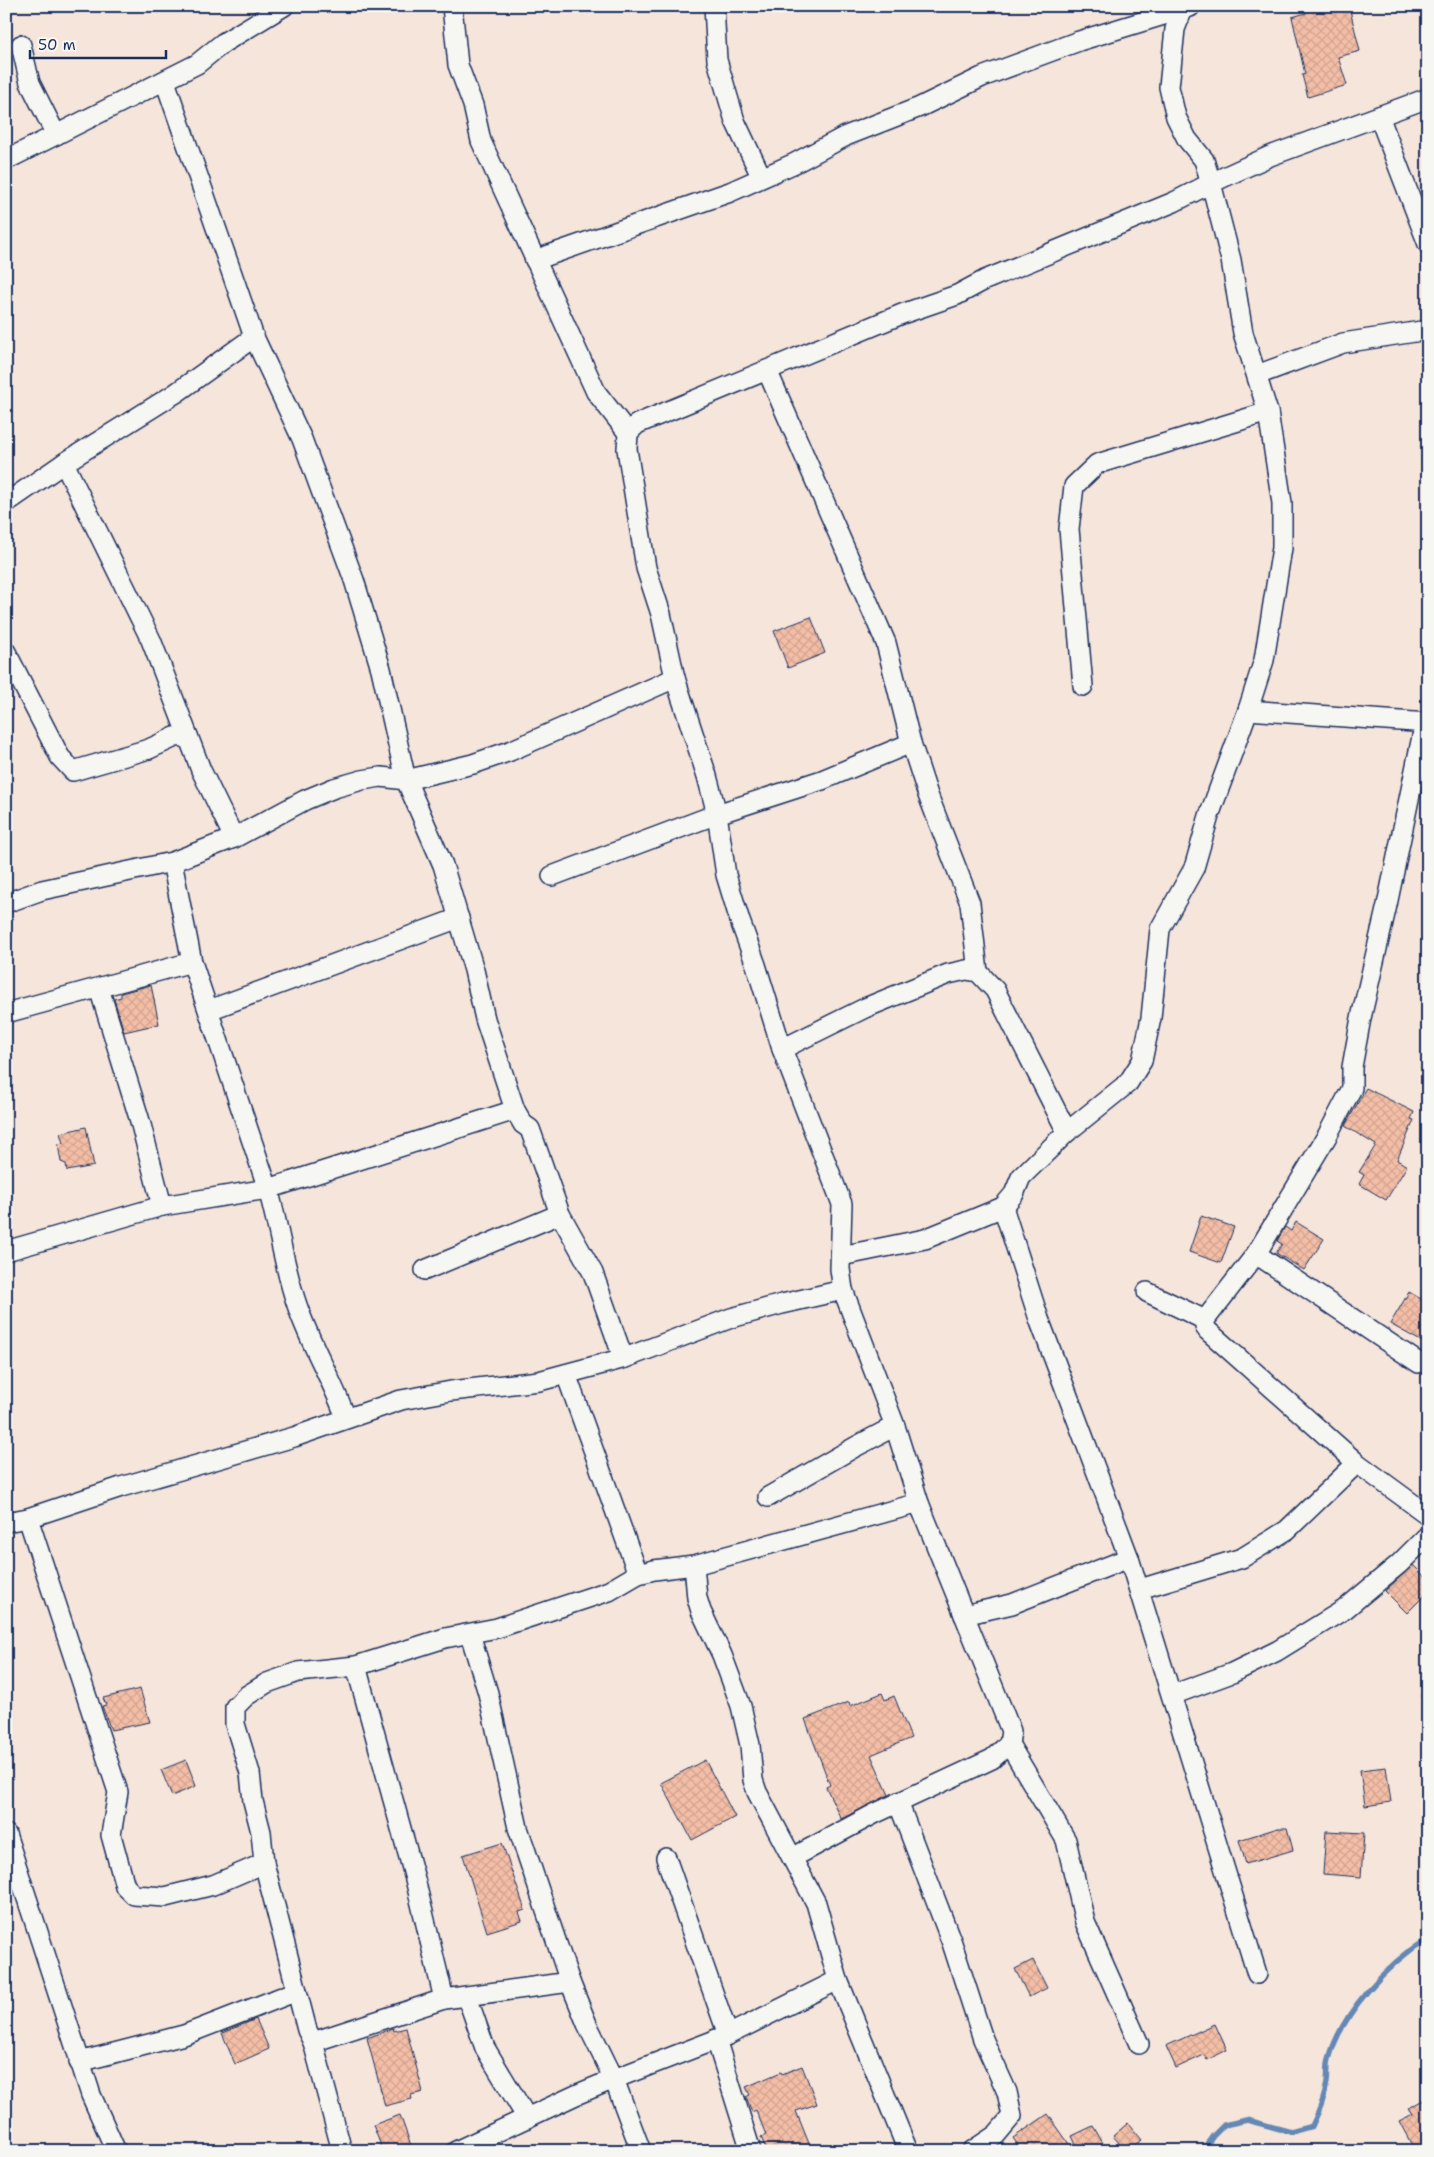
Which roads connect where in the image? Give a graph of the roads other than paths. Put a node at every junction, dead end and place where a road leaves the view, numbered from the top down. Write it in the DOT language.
graph roads {
  1 [pos="284,6"];
  2 [pos="452,6"];
  3 [pos="714,6"];
  4 [pos="1187,8"];
  5 [pos="21,45"];
  6 [pos="165,81"];
  7 [pos="1428,98"];
  8 [pos="1379,116"];
  9 [pos="56,135"];
  10 [pos="6,160"];
  11 [pos="761,176"];
  12 [pos="1211,182"];
  13 [pos="1428,244"];
  14 [pos="535,260"];
  15 [pos="1428,330"];
  16 [pos="254,338"];
  17 [pos="767,370"];
  18 [pos="1256,375"];
  19 [pos="1268,412"];
  20 [pos="628,433"];
  21 [pos="64,463"];
  22 [pos="6,503"];
  23 [pos="9,663"];
  24 [pos="675,678"];
  25 [pos="1083,686"];
  26 [pos="1248,710"];
  27 [pos="1426,723"];
  28 [pos="188,736"];
  29 [pos="911,743"];
  30 [pos="406,780"];
  31 [pos="717,814"];
  32 [pos="234,838"];
  33 [pos="172,862"];
  34 [pos="552,876"];
  35 [pos="6,903"];
  36 [pos="459,918"];
  37 [pos="192,962"];
  38 [pos="978,972"];
  39 [pos="99,988"];
  40 [pos="209,1010"];
  41 [pos="6,1013"];
  42 [pos="782,1049"];
  43 [pos="515,1110"];
  44 [pos="1068,1132"];
  45 [pos="268,1190"];
  46 [pos="162,1206"];
  47 [pos="1002,1207"];
  48 [pos="560,1214"];
  49 [pos="6,1251"];
  50 [pos="1256,1254"];
  51 [pos="841,1256"];
  52 [pos="425,1270"];
  53 [pos="843,1290"];
  54 [pos="1147,1292"];
  55 [pos="1205,1320"];
  56 [pos="625,1358"];
  57 [pos="1428,1362"];
  58 [pos="566,1374"];
  59 [pos="346,1418"];
  60 [pos="895,1426"];
  61 [pos="1357,1463"];
  62 [pos="768,1497"];
  63 [pos="919,1503"];
  64 [pos="1428,1515"];
  65 [pos="28,1518"];
  66 [pos="6,1522"];
  67 [pos="1428,1535"];
  68 [pos="1129,1558"];
  69 [pos="694,1565"];
  70 [pos="638,1574"];
  71 [pos="1140,1589"];
  72 [pos="964,1615"];
  73 [pos="470,1634"];
  74 [pos="356,1666"];
  75 [pos="1172,1695"];
  76 [pos="1009,1744"];
  77 [pos="898,1802"];
  78 [pos="6,1834"];
  79 [pos="666,1858"];
  80 [pos="792,1858"];
  81 [pos="264,1864"];
  82 [pos="13,1879"];
  83 [pos="1257,1974"];
  84 [pos="838,1980"];
  85 [pos="570,1982"];
  86 [pos="298,1991"];
  87 [pos="468,1997"];
  88 [pos="444,1999"];
  89 [pos="722,2037"];
  90 [pos="313,2042"];
  91 [pos="1139,2044"];
  92 [pos="80,2062"];
  93 [pos="614,2079"];
  94 [pos="526,2118"];
  95 [pos="116,2151"];
  96 [pos="342,2151"];
  97 [pos="456,2151"];
  98 [pos="641,2151"];
  99 [pos="751,2151"];
  100 [pos="908,2151"];
  101 [pos="972,2151"];
  1 -- 6 [label="street"];
  2 -- 14 [label="street"];
  3 -- 11 [label="street"];
  4 -- 11 [label="street"];
  4 -- 12 [label="street"];
  5 -- 9 [label="street"];
  6 -- 9 [label="street"];
  6 -- 16 [label="street"];
  7 -- 8 [label="street"];
  8 -- 12 [label="street"];
  8 -- 13 [label="street"];
  9 -- 10 [label="street"];
  11 -- 14 [label="street"];
  12 -- 17 [label="street"];
  12 -- 18 [label="street"];
  14 -- 20 [label="street"];
  15 -- 18 [label="street"];
  16 -- 21 [label="street"];
  16 -- 30 [label="street"];
  17 -- 20 [label="street"];
  17 -- 29 [label="street"];
  18 -- 19 [label="street"];
  19 -- 25 [label="street"];
  19 -- 26 [label="street"];
  20 -- 24 [label="street"];
  21 -- 22 [label="street"];
  21 -- 28 [label="street"];
  23 -- 28 [label="street"];
  24 -- 30 [label="street"];
  24 -- 31 [label="street"];
  26 -- 27 [label="street"];
  26 -- 44 [label="street"];
  27 -- 50 [label="street"];
  28 -- 32 [label="street"];
  29 -- 31 [label="street"];
  29 -- 38 [label="street"];
  30 -- 32 [label="street"];
  30 -- 36 [label="street"];
  31 -- 34 [label="street"];
  31 -- 42 [label="street"];
  32 -- 33 [label="street"];
  33 -- 35 [label="street"];
  33 -- 37 [label="street"];
  36 -- 40 [label="street"];
  36 -- 43 [label="street"];
  37 -- 39 [label="street"];
  37 -- 40 [label="street"];
  38 -- 42 [label="street"];
  38 -- 44 [label="street"];
  39 -- 41 [label="street"];
  39 -- 46 [label="street"];
  40 -- 45 [label="street"];
  42 -- 51 [label="street"];
  43 -- 45 [label="street"];
  43 -- 48 [label="street"];
  44 -- 47 [label="street"];
  45 -- 46 [label="street"];
  45 -- 59 [label="street"];
  46 -- 49 [label="street"];
  47 -- 51 [label="street"];
  47 -- 68 [label="street"];
  48 -- 52 [label="street"];
  48 -- 56 [label="street"];
  50 -- 55 [label="street"];
  50 -- 57 [label="street"];
  51 -- 53 [label="street"];
  53 -- 56 [label="street"];
  53 -- 60 [label="street"];
  54 -- 55 [label="street"];
  55 -- 61 [label="street"];
  56 -- 58 [label="street"];
  58 -- 59 [label="street"];
  58 -- 70 [label="street"];
  59 -- 65 [label="street"];
  60 -- 62 [label="street"];
  60 -- 63 [label="street"];
  61 -- 64 [label="street"];
  61 -- 71 [label="street"];
  63 -- 69 [label="street"];
  63 -- 72 [label="street"];
  65 -- 66 [label="street"];
  65 -- 81 [label="street"];
  67 -- 75 [label="street"];
  68 -- 71 [label="street"];
  68 -- 72 [label="street"];
  69 -- 70 [label="street"];
  69 -- 80 [label="street"];
  70 -- 73 [label="street"];
  71 -- 75 [label="street"];
  72 -- 76 [label="street"];
  73 -- 74 [label="street"];
  73 -- 85 [label="street"];
  74 -- 81 [label="street"];
  74 -- 88 [label="street"];
  75 -- 83 [label="street"];
  76 -- 77 [label="street"];
  76 -- 91 [label="street"];
  77 -- 80 [label="street"];
  77 -- 101 [label="street"];
  78 -- 82 [label="street"];
  79 -- 89 [label="street"];
  80 -- 84 [label="street"];
  81 -- 86 [label="street"];
  82 -- 92 [label="street"];
  84 -- 89 [label="street"];
  84 -- 100 [label="street"];
  85 -- 87 [label="street"];
  85 -- 93 [label="street"];
  86 -- 90 [label="street"];
  86 -- 92 [label="street"];
  87 -- 88 [label="street"];
  87 -- 94 [label="street"];
  88 -- 90 [label="street"];
  89 -- 93 [label="street"];
  89 -- 99 [label="street"];
  90 -- 96 [label="street"];
  92 -- 95 [label="street"];
  93 -- 94 [label="street"];
  93 -- 98 [label="street"];
  94 -- 97 [label="street"];
}
